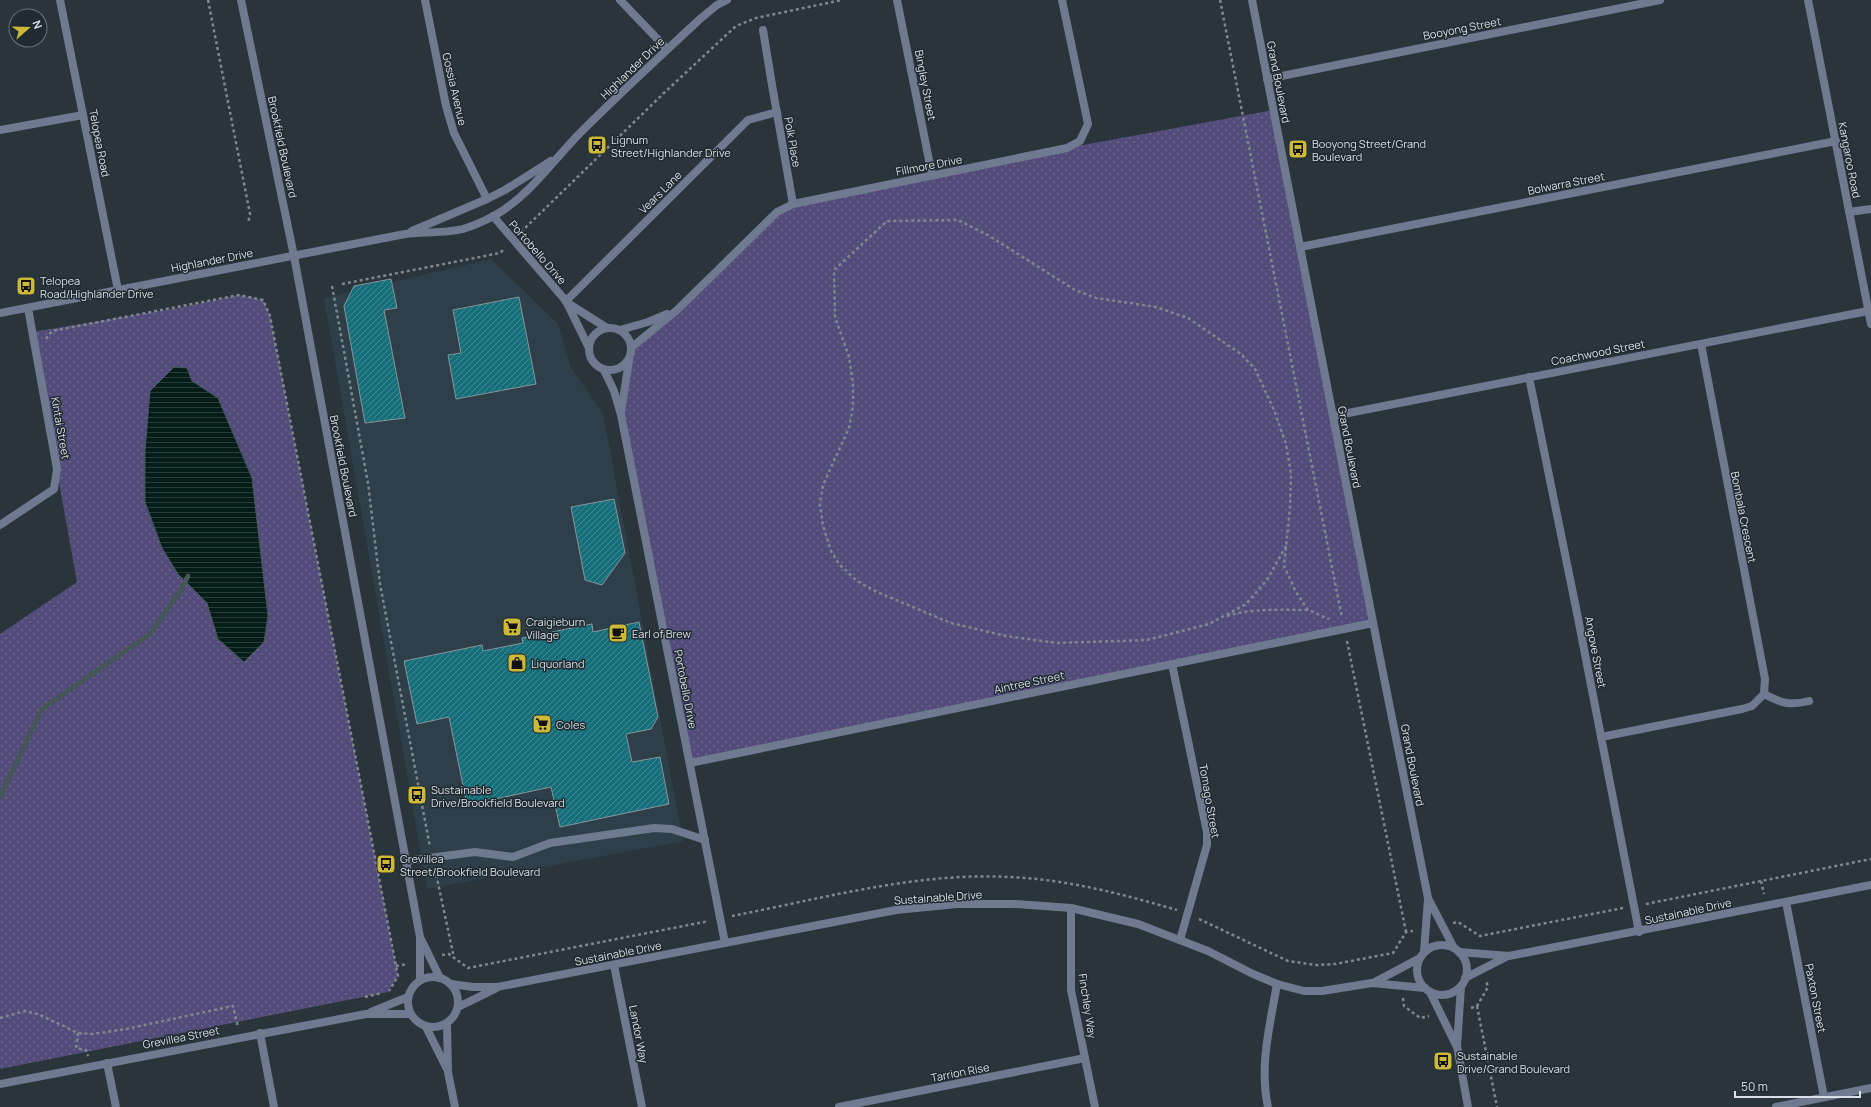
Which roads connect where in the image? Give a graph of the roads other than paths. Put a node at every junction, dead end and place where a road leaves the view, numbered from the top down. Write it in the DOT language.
graph roads {
  1 [pos="60,0"];
  2 [pos="241,0"];
  3 [pos="425,0"];
  4 [pos="620,0"];
  5 [pos="727,0"];
  6 [pos="897,0"];
  7 [pos="1062,0"];
  8 [pos="1252,0"];
  9 [pos="1660,0"];
  10 [pos="1808,0"];
  11 [pos="763,30"];
  12 [pos="668,49"];
  13 [pos="1267,78"];
  14 [pos="777,112"];
  15 [pos="82,115"];
  16 [pos="0,130"];
  17 [pos="1836,141"];
  18 [pos="557,157"];
  19 [pos="932,175"];
  20 [pos="487,200"];
  21 [pos="793,204"];
  22 [pos="1871,209"];
  23 [pos="1849,212"];
  24 [pos="493,216"];
  25 [pos="405,234"];
  26 [pos="1300,247"];
  27 [pos="294,256"];
  28 [pos="118,290"];
  29 [pos="566,301"];
  30 [pos="28,308"];
  31 [pos="677,310"];
  32 [pos="1868,311"];
  33 [pos="0,313"];
  34 [pos="1871,324"];
  35 [pos="607,328"];
  36 [pos="620,330"];
  37 [pos="1700,344"];
  38 [pos="632,347"];
  39 [pos="589,348"];
  40 [pos="629,361"];
  41 [pos="604,370"];
  42 [pos="1529,377"];
  43 [pos="621,415"];
  44 [pos="1333,416"];
  45 [pos="0,525"];
  46 [pos="1373,623"];
  47 [pos="1172,664"];
  48 [pos="1764,694"];
  49 [pos="1809,701"];
  50 [pos="1601,737"];
  51 [pos="690,763"];
  52 [pos="705,840"];
  53 [pos="406,861"];
  54 [pos="1871,885"];
  55 [pos="1428,898"];
  56 [pos="1786,902"];
  57 [pos="1071,908"];
  58 [pos="1639,932"];
  59 [pos="420,937"];
  60 [pos="1180,940"];
  61 [pos="725,943"];
  62 [pos="1457,950"];
  63 [pos="1422,955"];
  64 [pos="1509,956"];
  65 [pos="614,964"];
  66 [pos="440,978"];
  67 [pos="1466,978"];
  68 [pos="420,980"];
  69 [pos="1372,983"];
  70 [pos="451,984"];
  71 [pos="1277,984"];
  72 [pos="1461,986"];
  73 [pos="497,987"];
  74 [pos="1428,990"];
  75 [pos="408,997"];
  76 [pos="458,1007"];
  77 [pos="366,1014"];
  78 [pos="410,1014"];
  79 [pos="447,1024"];
  80 [pos="426,1027"];
  81 [pos="260,1033"];
  82 [pos="1457,1046"];
  83 [pos="1085,1058"];
  84 [pos="107,1063"];
  85 [pos="448,1072"];
  86 [pos="0,1084"];
  87 [pos="1871,1088"];
  88 [pos="1824,1097"];
  89 [pos="116,1107"];
  90 [pos="274,1107"];
  91 [pos="455,1107"];
  92 [pos="642,1107"];
  93 [pos="839,1107"];
  94 [pos="1095,1107"];
  95 [pos="1268,1107"];
  96 [pos="1468,1107"];
  97 [pos="1776,1107"];
  1 -- 15 [label="street, Telopea Road"];
  2 -- 27 [label="street, Brookfield Boulevard"];
  3 -- 20 [label="street, Gossia Avenue"];
  4 -- 12 [label="street"];
  5 -- 12 [label="street, Highlander Drive"];
  6 -- 19 [label="street, Bingley Street"];
  7 -- 19 [label="street, Fillmore Drive"];
  8 -- 13 [label="street, Grand Boulevard"];
  9 -- 13 [label="street, Booyong Street"];
  10 -- 17 [label="street, Kangaroo Road"];
  11 -- 14 [label="street, Polk Place"];
  12 -- 18 [label="street, Highlander Drive"];
  13 -- 26 [label="street, Grand Boulevard"];
  14 -- 21 [label="street, Polk Place"];
  14 -- 29 [label="street, Vears Lane"];
  15 -- 16 [label="street"];
  15 -- 28 [label="street, Telopea Road"];
  17 -- 23 [label="street, Kangaroo Road"];
  17 -- 26 [label="street, Bolwarra Street"];
  18 -- 20 [label="street, Highlander Drive"];
  18 -- 24 [label="street, Highlander Drive"];
  19 -- 21 [label="street, Fillmore Drive"];
  20 -- 25 [label="street, Highlander Drive"];
  21 -- 31 [label="street, Fillmore Drive"];
  22 -- 23 [label="street"];
  23 -- 32 [label="street, Kangaroo Road"];
  24 -- 25 [label="street, Highlander Drive"];
  24 -- 29 [label="street, Portobello Drive"];
  25 -- 27 [label="street, Highlander Drive"];
  26 -- 44 [label="street, Grand Boulevard"];
  27 -- 28 [label="street, Highlander Drive"];
  27 -- 53 [label="street, Brookfield Boulevard"];
  28 -- 30 [label="street, Highlander Drive"];
  29 -- 35 [label="street, Portobello Drive"];
  29 -- 39 [label="street, Portobello Drive"];
  30 -- 33 [label="street, Highlander Drive"];
  30 -- 45 [label="street, Kintai Street"];
  31 -- 36 [label="street"];
  31 -- 38 [label="street, Fillmore Drive"];
  32 -- 34 [label="street, Kangaroo Road"];
  32 -- 37 [label="street, Coachwood Street"];
  35 -- 36 [label="street"];
  35 -- 39 [label="street"];
  36 -- 38 [label="street"];
  37 -- 42 [label="street, Coachwood Street"];
  37 -- 48 [label="street, Bombala Crescent"];
  38 -- 40 [label="street"];
  39 -- 41 [label="street"];
  40 -- 41 [label="street"];
  40 -- 43 [label="street, Portobello Drive"];
  41 -- 43 [label="street, Portobello Drive"];
  42 -- 44 [label="street, Coachwood Street"];
  42 -- 50 [label="street, Angove Street"];
  43 -- 51 [label="street, Portobello Drive"];
  44 -- 46 [label="street, Grand Boulevard"];
  46 -- 47 [label="street, Aintree Street"];
  46 -- 55 [label="street, Grand Boulevard"];
  47 -- 51 [label="street, Aintree Street"];
  47 -- 60 [label="street, Tomago Street"];
  48 -- 49 [label="street"];
  48 -- 50 [label="street"];
  50 -- 58 [label="street, Angove Street"];
  51 -- 52 [label="street, Portobello Drive"];
  52 -- 53 [label="street"];
  52 -- 61 [label="street, Portobello Drive"];
  53 -- 59 [label="street, Brookfield Boulevard"];
  54 -- 56 [label="street, Sustainable Drive"];
  55 -- 62 [label="street, Grand Boulevard"];
  55 -- 63 [label="street, Grand Boulevard"];
  56 -- 58 [label="street, Sustainable Drive"];
  56 -- 88 [label="street, Paxton Street"];
  57 -- 60 [label="street, Sustainable Drive"];
  57 -- 61 [label="street, Sustainable Drive"];
  57 -- 83 [label="street, Finchley Way"];
  58 -- 64 [label="street, Sustainable Drive"];
  59 -- 66 [label="street, Brookfield Boulevard"];
  59 -- 68 [label="street, Brookfield Boulevard"];
  60 -- 71 [label="street, Sustainable Drive"];
  61 -- 65 [label="street, Sustainable Drive"];
  62 -- 63 [label="street"];
  62 -- 64 [label="street, Sustainable Drive"];
  62 -- 67 [label="street"];
  63 -- 69 [label="street, Sustainable Drive"];
  63 -- 74 [label="street"];
  64 -- 67 [label="street, Sustainable Drive"];
  65 -- 73 [label="street, Sustainable Drive"];
  65 -- 92 [label="street, Landor Way"];
  66 -- 68 [label="street"];
  66 -- 70 [label="street"];
  67 -- 72 [label="street"];
  68 -- 75 [label="street"];
  69 -- 71 [label="street, Sustainable Drive"];
  69 -- 74 [label="street, Sustainable Drive"];
  70 -- 73 [label="street, Sustainable Drive"];
  70 -- 76 [label="street"];
  71 -- 95 [label="street"];
  72 -- 74 [label="street"];
  72 -- 82 [label="street"];
  73 -- 76 [label="street, Sustainable Drive"];
  74 -- 82 [label="street"];
  75 -- 77 [label="street, Grevillea Street"];
  75 -- 78 [label="street"];
  76 -- 79 [label="street"];
  77 -- 78 [label="street, Grevillea Street"];
  77 -- 81 [label="street, Grevillea Street"];
  78 -- 80 [label="street"];
  79 -- 80 [label="street"];
  79 -- 85 [label="street"];
  80 -- 85 [label="street"];
  81 -- 84 [label="street, Grevillea Street"];
  81 -- 90 [label="street"];
  82 -- 96 [label="street"];
  83 -- 93 [label="street, Tarrion Rise"];
  83 -- 94 [label="street, Finchley Way"];
  84 -- 86 [label="street, Grevillea Street"];
  84 -- 89 [label="street"];
  85 -- 91 [label="street"];
  87 -- 88 [label="street"];
  88 -- 97 [label="street"];
}
